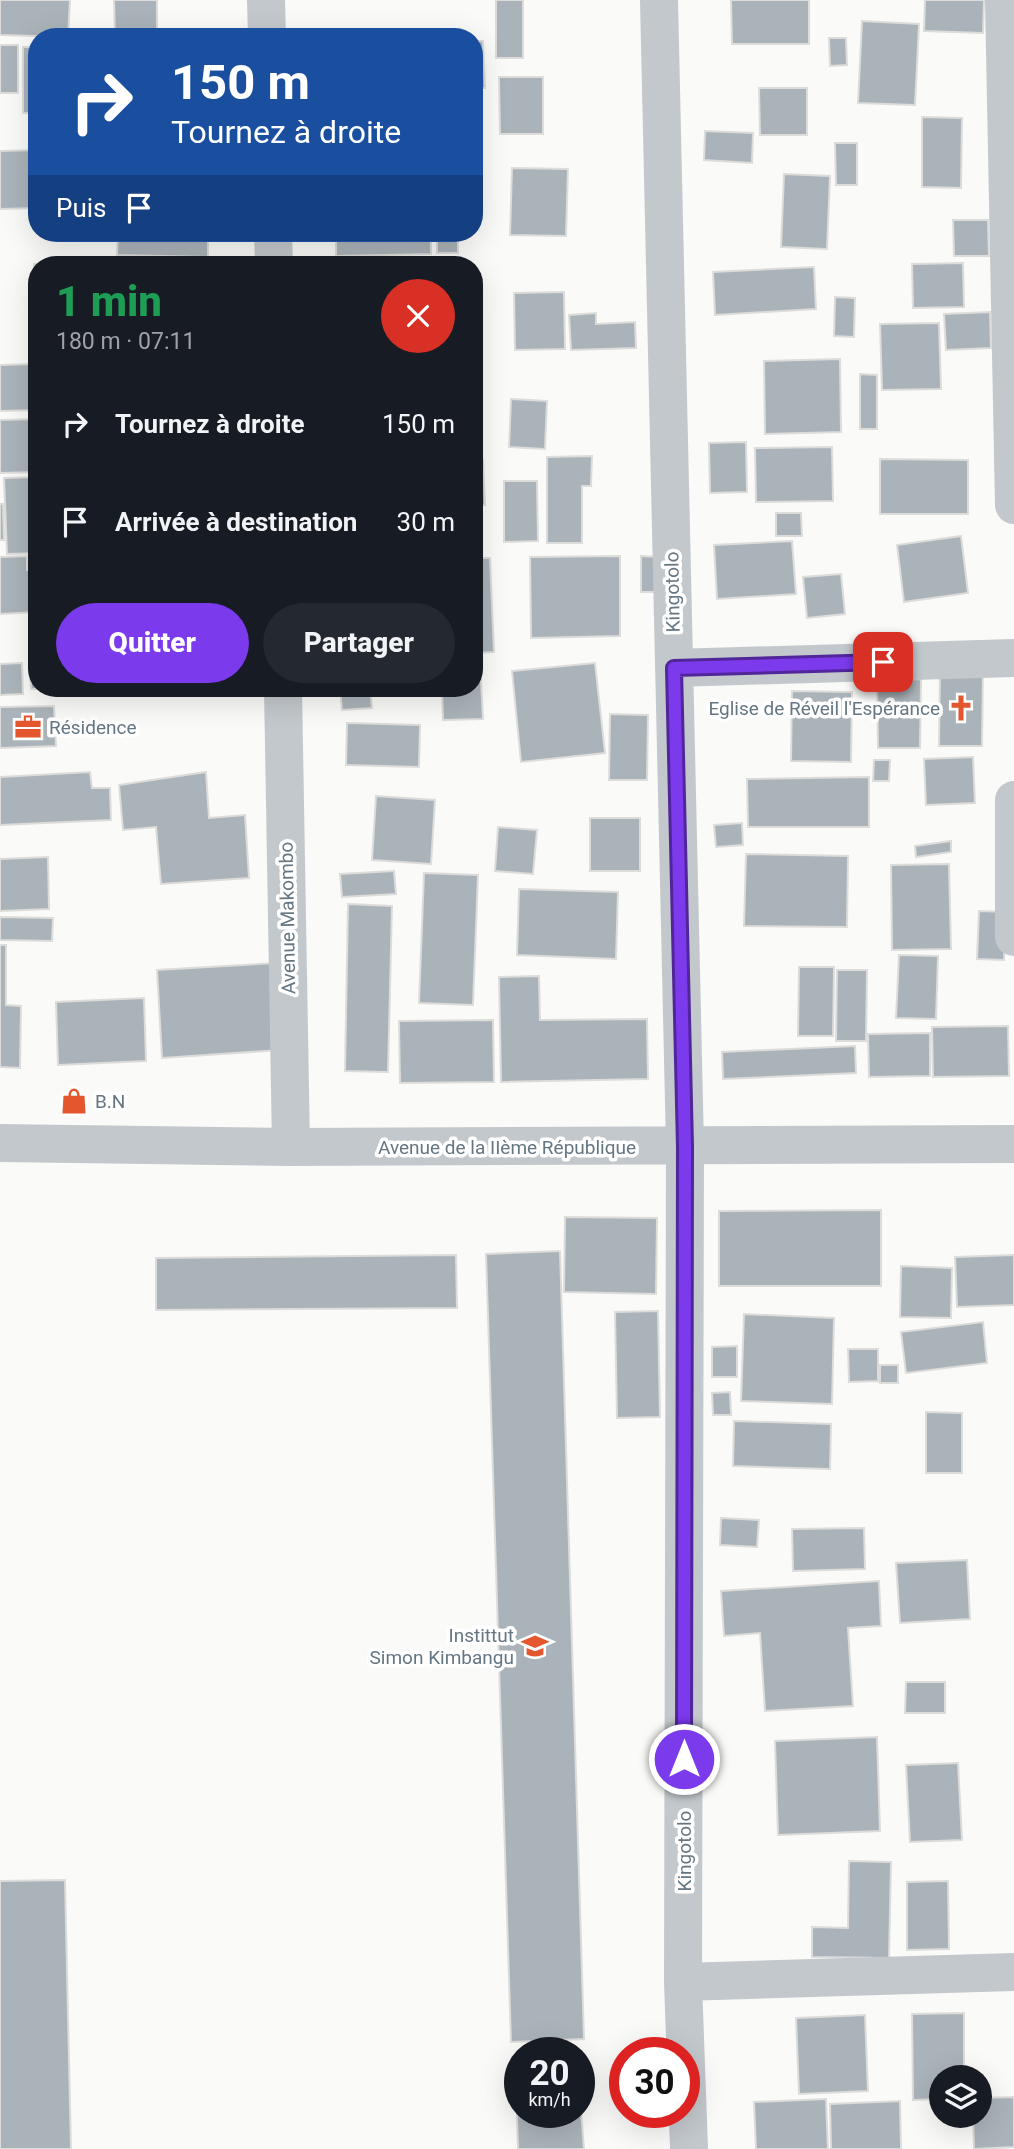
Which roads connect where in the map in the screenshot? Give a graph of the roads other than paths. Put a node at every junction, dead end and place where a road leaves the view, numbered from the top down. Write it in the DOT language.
graph roads {
  1 [pos="266,0"];
  2 [pos="660,0"];
  3 [pos="1004,0"];
  4 [pos="267,28"];
  5 [pos="1014,505"];
  6 [pos="1014,658"];
  7 [pos="674,668"];
  8 [pos="283,697"];
  9 [pos="1014,800"];
  10 [pos="1014,937"];
  11 [pos="0,1143"];
  12 [pos="1014,1144"];
  13 [pos="291,1147"];
  14 [pos="685,1147"];
  15 [pos="1014,1972"];
  16 [pos="683,1982"];
  17 [pos="689,2149"];
  1 -- 4 [label="street"];
  2 -- 7 [label="street, Kingotolo"];
  3 -- 5 [label="street"];
  6 -- 7 [label="street"];
  7 -- 14 [label="street, Kingotolo"];
  8 -- 13 [label="street, Avenue Makombo"];
  9 -- 10 [label="street"];
  11 -- 13 [label="street, Avenue de la IIème République"];
  12 -- 14 [label="street, Avenue de la IIème République"];
  13 -- 14 [label="street, Avenue de la IIème République"];
  14 -- 16 [label="street, Kingotolo"];
  15 -- 16 [label="street"];
  16 -- 17 [label="street, Kingotolo"];
}
